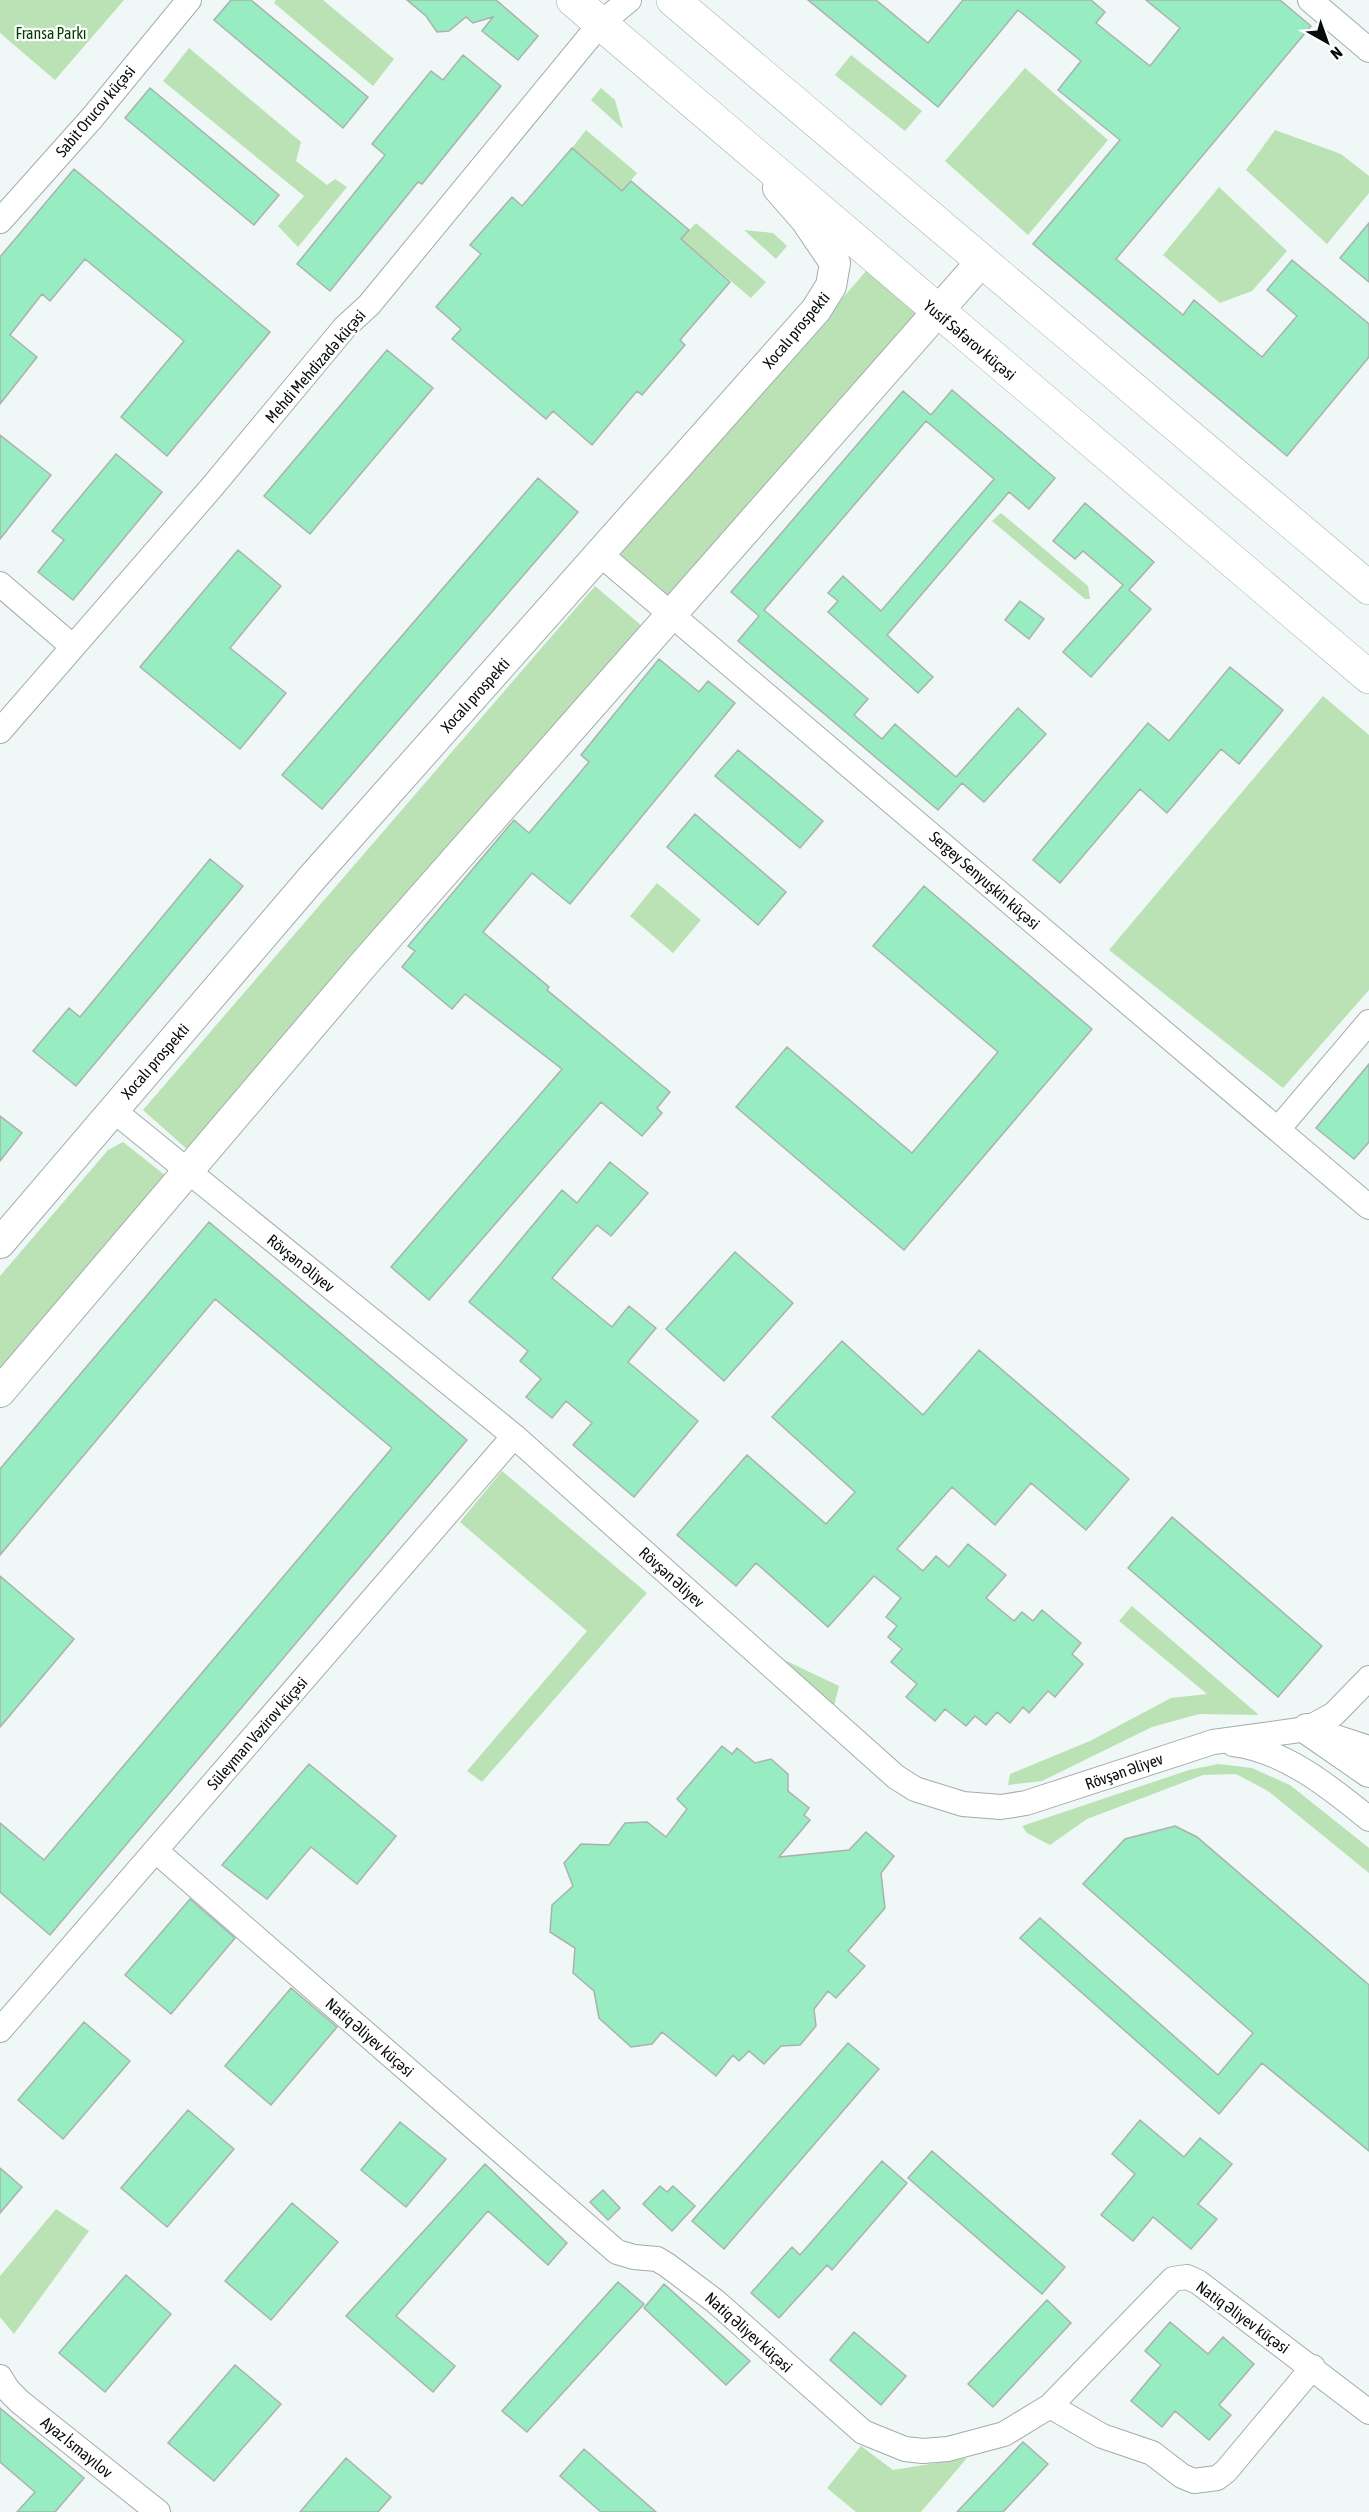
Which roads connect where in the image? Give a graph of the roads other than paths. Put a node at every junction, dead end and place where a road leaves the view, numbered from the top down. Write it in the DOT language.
graph roads {
  1 [pos="189,0"];
  2 [pos="573,0"];
  3 [pos="629,0"];
  4 [pos="672,0"];
  5 [pos="1310,0"];
  6 [pos="600,24"];
  7 [pos="1369,50"];
  8 [pos="734,140"];
  9 [pos="0,221"];
  10 [pos="982,261"];
  11 [pos="938,312"];
  12 [pos="600,554"];
  13 [pos="0,584"];
  14 [pos="1369,588"];
  15 [pos="672,614"];
  16 [pos="72,646"];
  17 [pos="1369,677"];
  18 [pos="0,731"];
  19 [pos="1369,1022"];
  20 [pos="113,1110"];
  21 [pos="1279,1128"];
  22 [pos="187,1170"];
  23 [pos="1369,1207"];
  24 [pos="0,1243"];
  25 [pos="0,1392"];
  26 [pos="514,1436"];
  27 [pos="1369,1677"];
  28 [pos="1307,1729"];
  29 [pos="1212,1742"];
  30 [pos="1369,1748"];
  31 [pos="1369,1772"];
  32 [pos="1369,1819"];
  33 [pos="156,1851"];
  34 [pos="0,2030"];
  35 [pos="1313,2367"];
  36 [pos="0,2377"];
  37 [pos="1050,2406"];
  38 [pos="1369,2412"];
  39 [pos="158,2512"];
  1 -- 9 [label="street, Sabit Orucov küçəsi"];
  2 -- 6 [label="highway, Yusif Səfərov küçəsi"];
  3 -- 6 [label="street, Mehdi Mehdizadə küçəsi"];
  4 -- 10 [label="highway"];
  5 -- 7 [label="street"];
  6 -- 8 [label="highway, Yusif Səfərov küçəsi"];
  6 -- 16 [label="street, Mehdi Mehdizadə küçəsi"];
  8 -- 11 [label="highway, Yusif Səfərov küçəsi"];
  8 -- 12 [label="main road, Xocalı prospekti"];
  10 -- 11 [label="main road"];
  10 -- 14 [label="highway"];
  11 -- 15 [label="main road"];
  11 -- 17 [label="highway, Yusif Səfərov küçəsi"];
  12 -- 15 [label="street, Sergey Senyuşkin küçəsi"];
  12 -- 20 [label="main road, Xocalı prospekti"];
  13 -- 16 [label="street"];
  15 -- 21 [label="street, Sergey Senyuşkin küçəsi"];
  15 -- 22 [label="main road"];
  16 -- 18 [label="street, Mehdi Mehdizadə küçəsi"];
  19 -- 21 [label="street"];
  20 -- 22 [label="street, Rövşən Əliyev"];
  20 -- 24 [label="main road, Xocalı prospekti"];
  21 -- 23 [label="street, Sergey Senyuşkin küçəsi"];
  22 -- 25 [label="main road"];
  22 -- 26 [label="street, Rövşən Əliyev"];
  26 -- 29 [label="street, Rövşən Əliyev"];
  26 -- 33 [label="street, Süleyman Vəzirov küçəsi"];
  27 -- 28 [label="street"];
  28 -- 29 [label="street, Rövşən Əliyev"];
  28 -- 30 [label="street"];
  28 -- 31 [label="main road"];
  29 -- 32 [label="street"];
  33 -- 34 [label="street, Süleyman Vəzirov küçəsi"];
  33 -- 37 [label="street, Natiq Əliyev küçəsi"];
  35 -- 37 [label="street"];
  35 -- 37 [label="street, Natiq Əliyev küçəsi"];
  35 -- 38 [label="street, Natiq Əliyev küçəsi"];
  36 -- 39 [label="street, Ayaz İsmayılov"];
}
